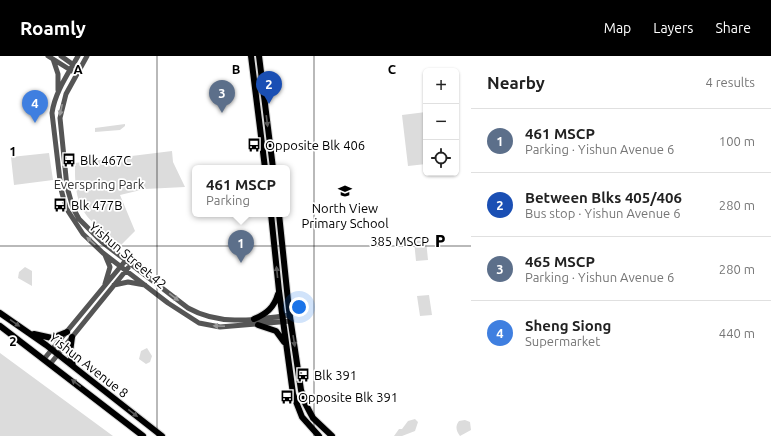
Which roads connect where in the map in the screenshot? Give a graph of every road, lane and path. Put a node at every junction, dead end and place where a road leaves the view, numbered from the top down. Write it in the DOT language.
graph roads {
  1 [pos="61,56"];
  2 [pos="78,56"];
  3 [pos="87,56"];
  4 [pos="251,56"];
  5 [pos="50,57"];
  6 [pos="259,59"];
  7 [pos="74,64"];
  8 [pos="80,69"];
  9 [pos="70,70"];
  10 [pos="76,74"];
  11 [pos="253,79"];
  12 [pos="58,91"];
  13 [pos="265,165"];
  14 [pos="273,165"];
  15 [pos="271,217"];
  16 [pos="279,217"];
  17 [pos="104,253"];
  18 [pos="126,260"];
  19 [pos="132,264"];
  20 [pos="121,266"];
  21 [pos="127,270"];
  22 [pos="114,285"];
  23 [pos="146,286"];
  24 [pos="104,287"];
  25 [pos="279,291"];
  26 [pos="0,313"];
  27 [pos="291,318"];
  28 [pos="254,319"];
  29 [pos="283,319"];
  30 [pos="258,325"];
  31 [pos="0,326"];
  32 [pos="30,334"];
  33 [pos="70,334"];
  34 [pos="287,347"];
  35 [pos="53,350"];
  36 [pos="58,354"];
  37 [pos="44,359"];
  38 [pos="51,363"];
  39 [pos="73,366"];
  40 [pos="143,436"];
  41 [pos="162,436"];
  42 [pos="319,436"];
  43 [pos="332,436"];
  1 -- 7 [label="street"];
  2 -- 7 [label="street, Yishun Street 42"];
  3 -- 8 [label="street, Yishun Street 42"];
  4 -- 11 [label="main road"];
  5 -- 9 [label="street"];
  5 -- 12 [label="street"];
  6 -- 11 [label="main road"];
  6 -- 14 [label="main road, one-way"];
  7 -- 8 [label="street"];
  7 -- 9 [label="street, Yishun Street 42"];
  8 -- 10 [label="street, Yishun Street 42"];
  9 -- 10 [label="street"];
  9 -- 12 [label="street, Yishun Street 42"];
  10 -- 18 [label="street, Yishun Street 42, one-way"];
  11 -- 13 [label="main road"];
  17 -- 12 [label="street, Yishun Street 42, one-way"];
  25 -- 15 [label="main road, one-way"];
  16 -- 27 [label="main road"];
  17 -- 20 [label="street, Yishun Street 42"];
  17 -- 24 [label="street"];
  18 -- 19 [label="street, Yishun Street 42"];
  18 -- 20 [label="street"];
  19 -- 21 [label="street"];
  19 -- 28 [label="street, Yishun Street 42, one-way"];
  20 -- 21 [label="street, Yishun Street 42"];
  20 -- 24 [label="street"];
  21 -- 22 [label="street"];
  21 -- 23 [label="street, Yishun Street 42"];
  22 -- 23 [label="street"];
  22 -- 33 [label="street"];
  30 -- 23 [label="street, Yishun Street 42, one-way"];
  24 -- 33 [label="street"];
  25 -- 28 [label="main road"];
  25 -- 29 [label="main road"];
  26 -- 32 [label="main road, Yishun Avenue 8, one-way"];
  27 -- 29 [label="street, Yishun Street 42"];
  27 -- 43 [label="main road, one-way"];
  28 -- 29 [label="street, Yishun Street 42"];
  29 -- 30 [label="street, Yishun Street 42"];
  29 -- 34 [label="main road"];
  30 -- 34 [label="main road"];
  31 -- 37 [label="main road, Yishun Avenue 8"];
  32 -- 33 [label="main road"];
  32 -- 35 [label="main road, Yishun Avenue 8"];
  33 -- 35 [label="street"];
  33 -- 36 [label="street"];
  33 -- 39 [label="main road"];
  34 -- 42 [label="main road"];
  35 -- 36 [label="main road, Yishun Avenue 8"];
  35 -- 37 [label="street"];
  36 -- 38 [label="street"];
  36 -- 39 [label="main road, Yishun Avenue 8"];
  37 -- 38 [label="main road, Yishun Avenue 8"];
  40 -- 38 [label="main road, Yishun Avenue 8, one-way"];
  39 -- 41 [label="main road, Yishun Avenue 8, one-way"];
}
